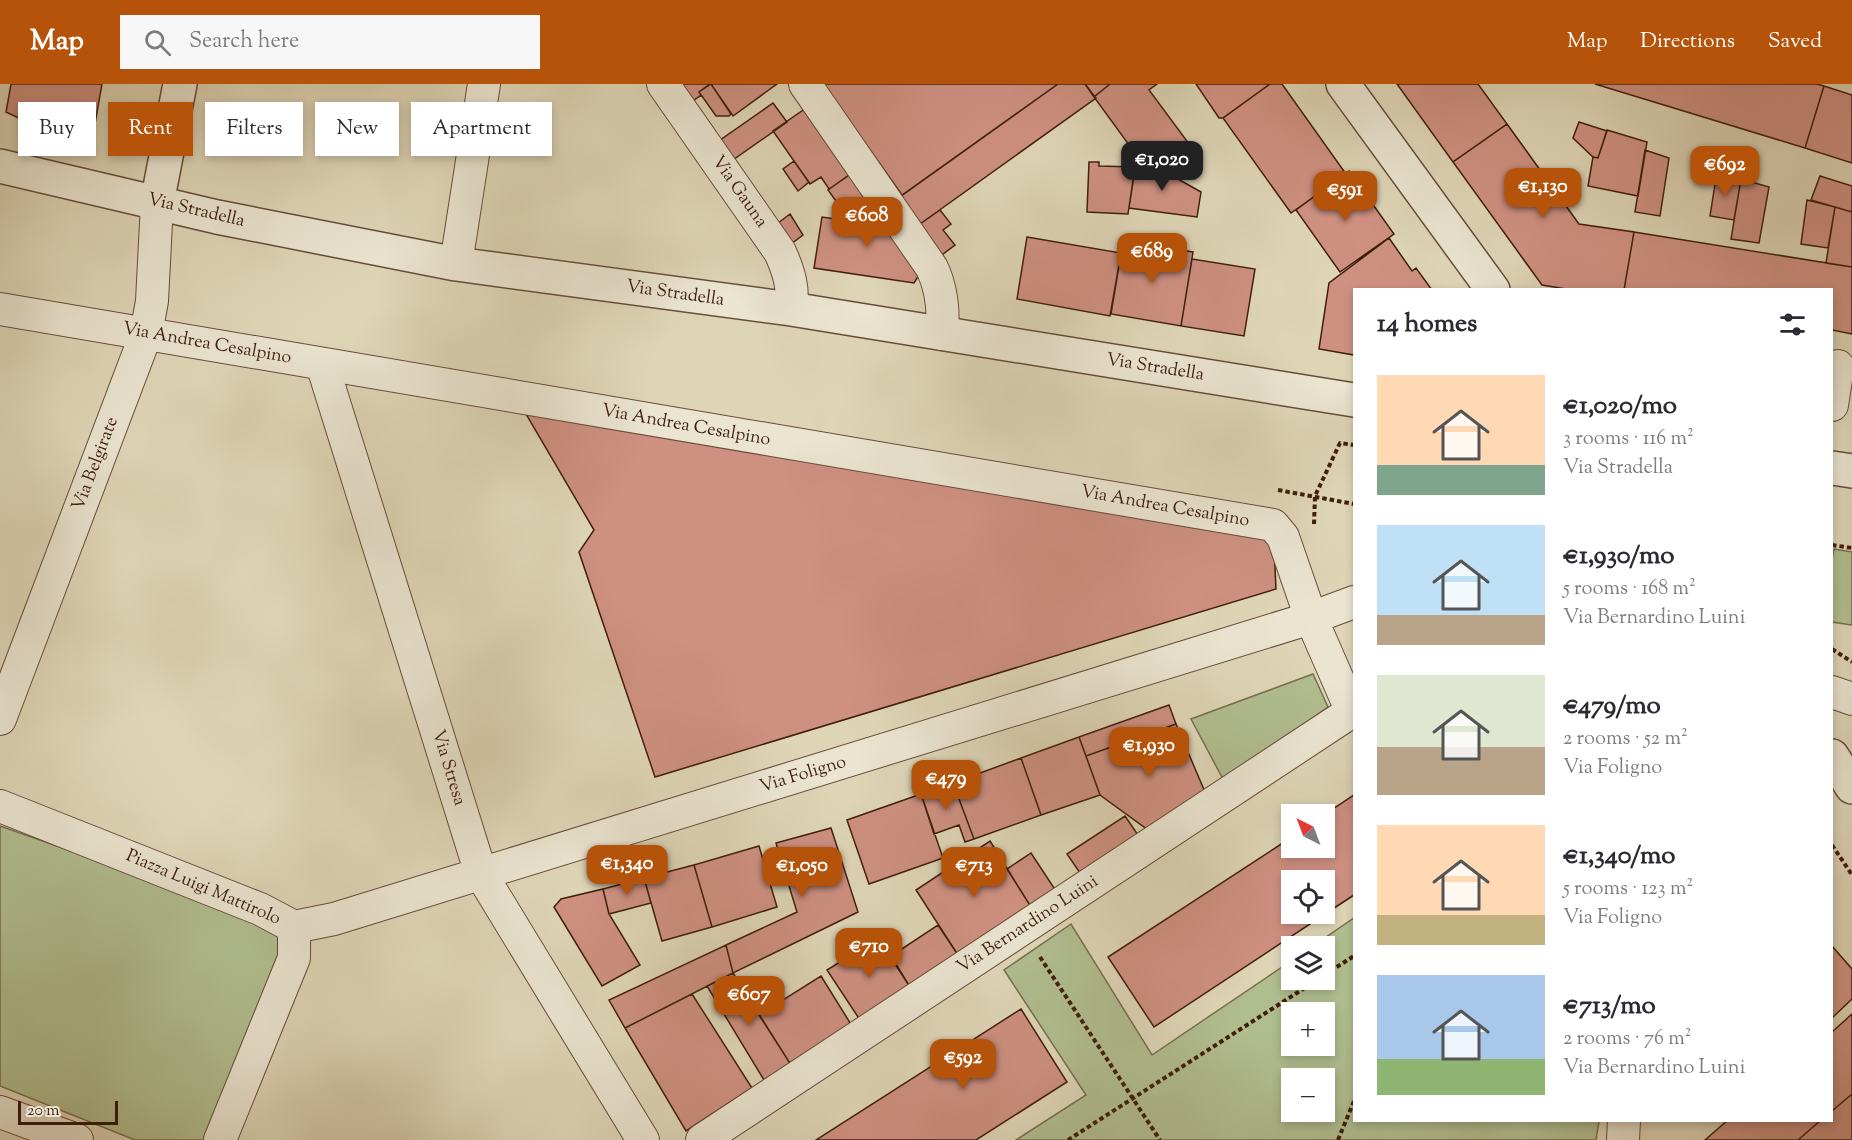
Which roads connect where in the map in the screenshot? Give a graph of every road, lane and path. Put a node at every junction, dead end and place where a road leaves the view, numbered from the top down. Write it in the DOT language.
graph roads {
  1 [pos="180,84"];
  2 [pos="484,84"];
  3 [pos="663,84"];
  4 [pos="805,84"];
  5 [pos="1343,84"];
  6 [pos="0,166"];
  7 [pos="157,202"];
  8 [pos="456,264"];
  9 [pos="1492,288"];
  10 [pos="0,309"];
  11 [pos="791,309"];
  12 [pos="146,334"];
  13 [pos="942,334"];
  14 [pos="322,364"];
  15 [pos="1840,367"];
  16 [pos="1353,400"];
  17 [pos="1833,400"];
  18 [pos="1353,445"];
  19 [pos="1833,468"];
  20 [pos="1852,471"];
  21 [pos="1315,496"];
  22 [pos="1833,545"];
  23 [pos="1852,548"];
  24 [pos="1353,602"];
  25 [pos="1311,618"];
  26 [pos="1833,650"];
  27 [pos="1852,662"];
  28 [pos="1833,692"];
  29 [pos="1852,699"];
  30 [pos="1353,711"];
  31 [pos="0,719"];
  32 [pos="1833,758"];
  33 [pos="1852,787"];
  34 [pos="0,806"];
  35 [pos="1833,846"];
  36 [pos="481,874"];
  37 [pos="1852,874"];
  38 [pos="294,927"];
  39 [pos="1021,929"];
  40 [pos="1353,957"];
  41 [pos="1335,968"];
  42 [pos="1301,990"];
  43 [pos="1132,1099"];
  44 [pos="1353,1103"];
  45 [pos="0,1112"];
  46 [pos="1624,1122"];
  47 [pos="77,1140"];
  48 [pos="220,1140"];
  49 [pos="643,1140"];
  50 [pos="702,1140"];
  51 [pos="1068,1140"];
  52 [pos="1160,1140"];
  53 [pos="1338,1140"];
  54 [pos="1623,1140"];
  1 -- 7 [label="street"];
  2 -- 8 [label="street"];
  3 -- 11 [label="street, Via Gauna"];
  4 -- 13 [label="street"];
  5 -- 9 [label="street"];
  6 -- 7 [label="street, Via Stradella"];
  7 -- 8 [label="street, Via Stradella"];
  7 -- 12 [label="street, Via Belgirate"];
  8 -- 11 [label="street, Via Stradella"];
  10 -- 12 [label="street, Via Andrea Cesalpino"];
  11 -- 13 [label="street, Via Stradella"];
  12 -- 14 [label="street, Via Andrea Cesalpino"];
  12 -- 31 [label="street, Via Belgirate"];
  13 -- 16 [label="street, Via Stradella"];
  14 -- 25 [label="street, Via Andrea Cesalpino"];
  14 -- 36 [label="street, Via Stresa"];
  15 -- 17 [label="street"];
  18 -- 21 [label="path"];
  19 -- 20 [label="street"];
  22 -- 23 [label="path"];
  24 -- 25 [label="street, Via Foligno"];
  25 -- 30 [label="street, Via Andrea Cesalpino"];
  25 -- 36 [label="street, Via Foligno"];
  26 -- 27 [label="path"];
  28 -- 29 [label="street"];
  30 -- 39 [label="street, Via Bernardino Luini"];
  32 -- 33 [label="street"];
  34 -- 38 [label="street, Piazza Luigi Mattirolo"];
  35 -- 37 [label="path"];
  36 -- 38 [label="street, Via Foligno"];
  36 -- 49 [label="street, Via Stresa"];
  38 -- 48 [label="street, Piazza Luigi Mattirolo"];
  39 -- 43 [label="path"];
  39 -- 50 [label="street, Via Bernardino Luini"];
  40 -- 41 [label="path"];
  42 -- 43 [label="path"];
  43 -- 51 [label="path"];
  43 -- 52 [label="path"];
  44 -- 53 [label="path"];
  45 -- 47 [label="street"];
  46 -- 54 [label="street"];
}
